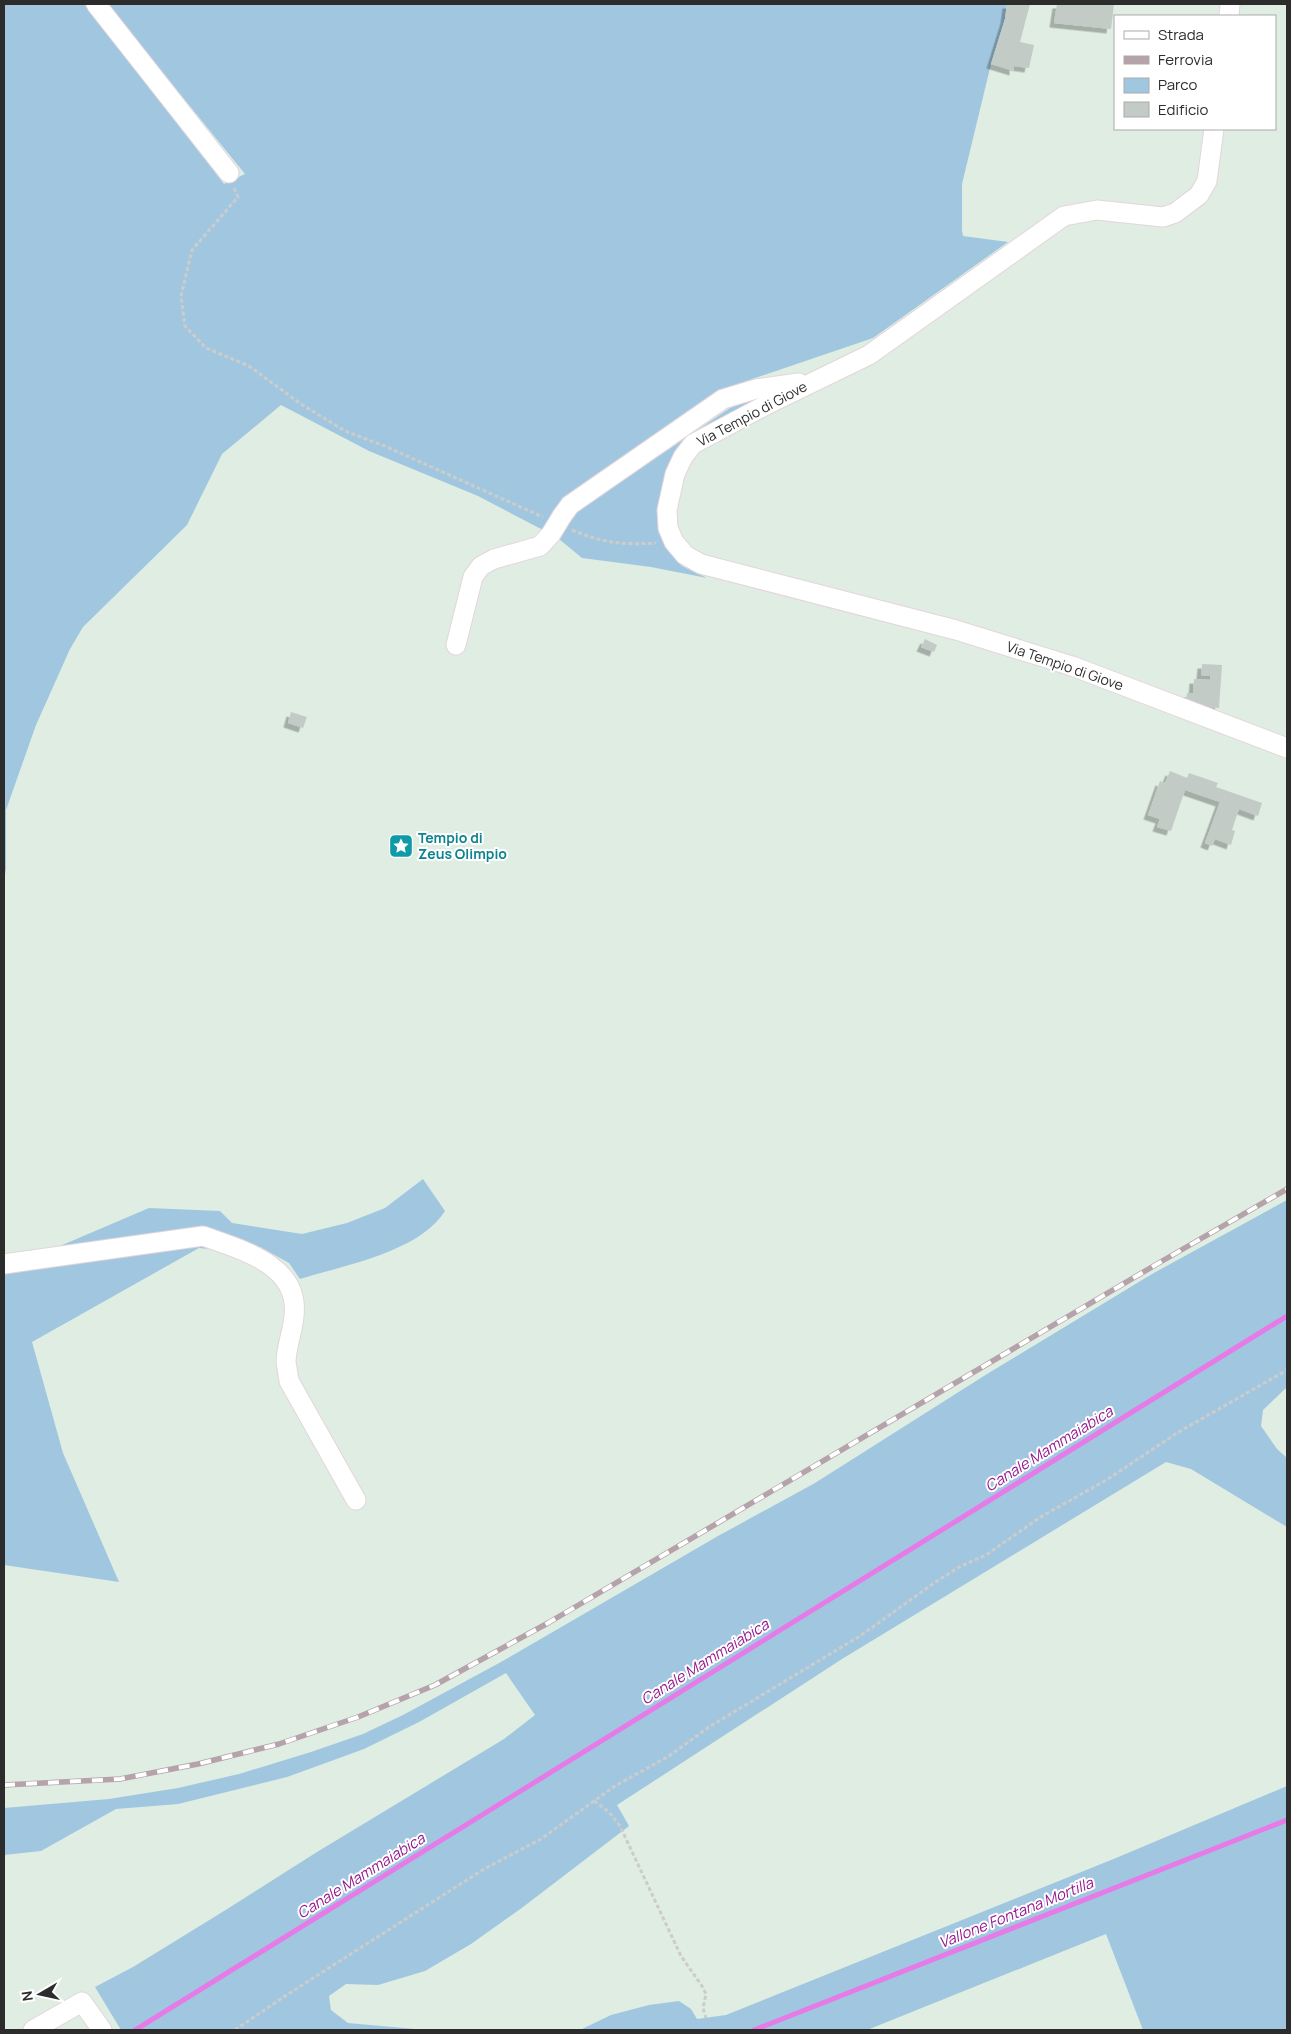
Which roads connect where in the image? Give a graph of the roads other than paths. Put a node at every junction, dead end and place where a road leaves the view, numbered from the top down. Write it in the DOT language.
graph roads {
  1 [pos="96,4"];
  2 [pos="1214,130"];
  3 [pos="229,173"];
  4 [pos="815,381"];
  5 [pos="456,645"];
  6 [pos="1287,748"];
  7 [pos="4,1264"];
  8 [pos="356,1500"];
  9 [pos="99,2026"];
  10 [pos="33,2030"];
  1 -- 3 [label="street"];
  2 -- 4 [label="street, Via Tempio di Giove"];
  4 -- 5 [label="street"];
  4 -- 6 [label="street, Via Tempio di Giove"];
  7 -- 8 [label="street"];
  9 -- 10 [label="street"];
}
